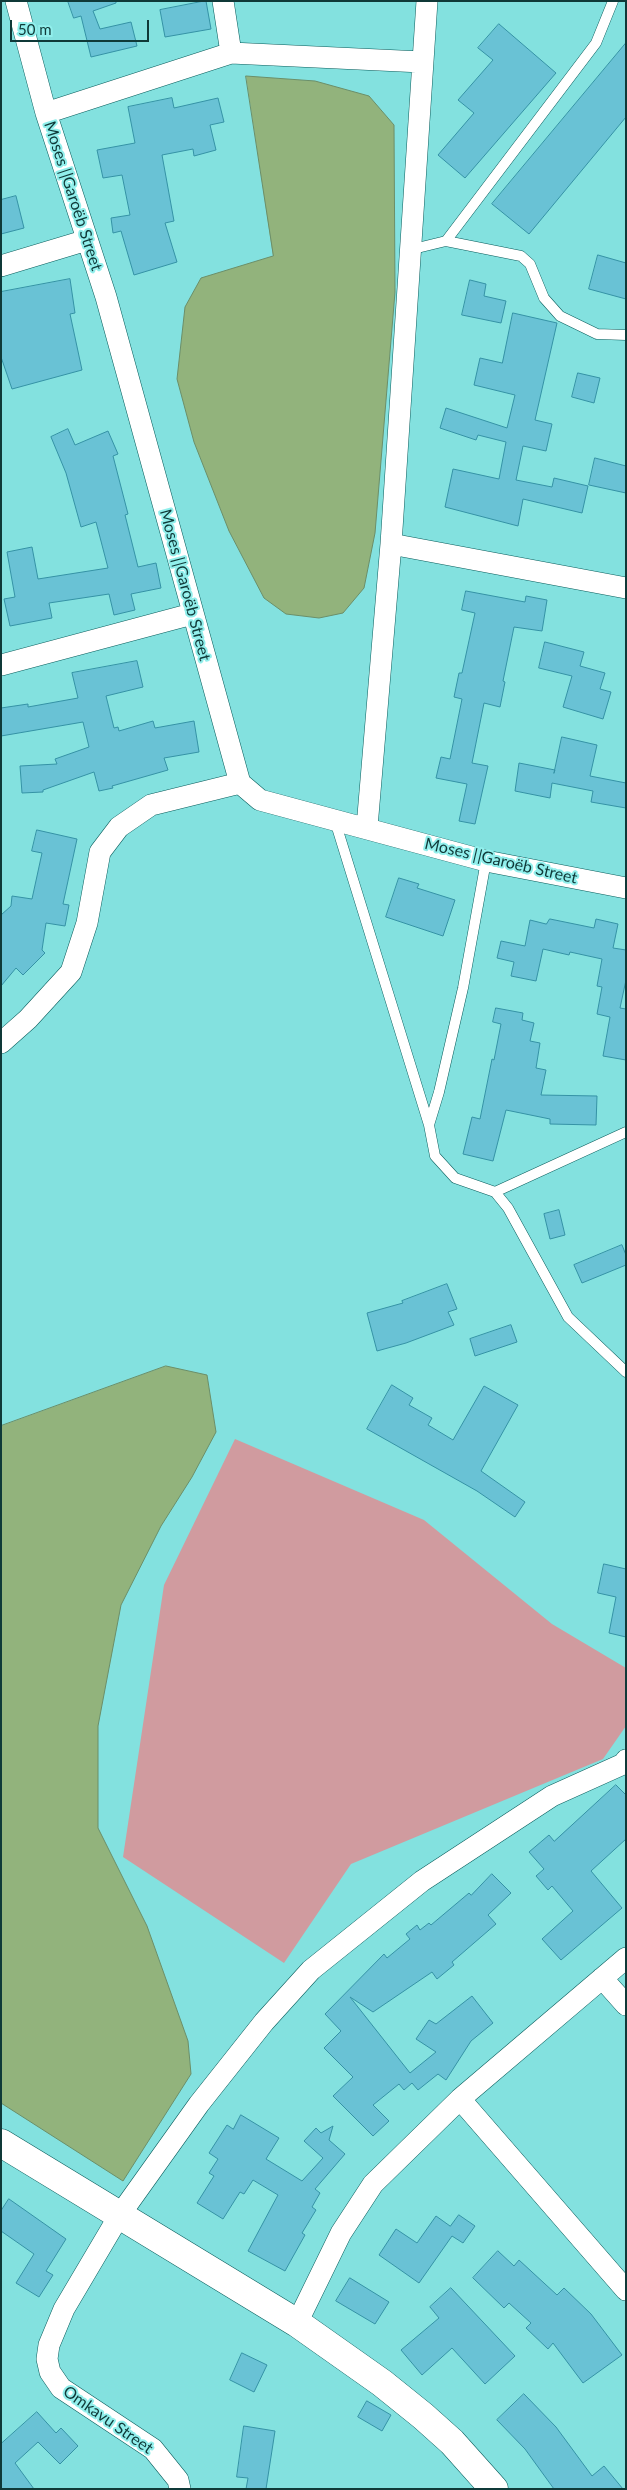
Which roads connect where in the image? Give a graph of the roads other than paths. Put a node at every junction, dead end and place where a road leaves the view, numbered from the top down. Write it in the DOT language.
graph roads {
  1 [pos="16,1"];
  2 [pos="223,1"];
  3 [pos="427,1"];
  4 [pos="613,1"];
  5 [pos="231,53"];
  6 [pos="422,62"];
  7 [pos="46,113"];
  8 [pos="87,240"];
  9 [pos="446,240"];
  10 [pos="409,250"];
  11 [pos="1,266"];
  12 [pos="626,335"];
  13 [pos="391,544"];
  14 [pos="626,588"];
  15 [pos="192,614"];
  16 [pos="1,665"];
  17 [pos="240,783"];
  18 [pos="335,820"];
  19 [pos="367,827"];
  20 [pos="486,861"];
  21 [pos="626,888"];
  22 [pos="1,1043"];
  23 [pos="429,1126"];
  24 [pos="626,1132"];
  25 [pos="495,1192"];
  26 [pos="626,1372"];
  27 [pos="625,1763"];
  28 [pos="626,1958"];
  29 [pos="602,1978"];
  30 [pos="626,2005"];
  31 [pos="460,2099"];
  32 [pos="1,2143"];
  33 [pos="118,2216"];
  34 [pos="626,2290"];
  35 [pos="297,2323"];
  36 [pos="180,2489"];
  37 [pos="494,2489"];
  1 -- 7 [label="street, Moses ǁGaroëb Street"];
  2 -- 5 [label="street"];
  3 -- 6 [label="street"];
  4 -- 9 [label="lane"];
  5 -- 6 [label="street"];
  5 -- 7 [label="street"];
  6 -- 10 [label="street"];
  7 -- 8 [label="street, Moses ǁGaroëb Street"];
  8 -- 11 [label="street"];
  8 -- 15 [label="street, Moses ǁGaroëb Street"];
  9 -- 10 [label="lane"];
  9 -- 12 [label="lane"];
  10 -- 13 [label="street"];
  13 -- 14 [label="street"];
  13 -- 19 [label="street"];
  15 -- 16 [label="street"];
  15 -- 17 [label="street, Moses ǁGaroëb Street"];
  17 -- 18 [label="street, Moses ǁGaroëb Street"];
  17 -- 22 [label="street"];
  18 -- 19 [label="street, Moses ǁGaroëb Street"];
  18 -- 23 [label="lane"];
  19 -- 20 [label="street, Moses ǁGaroëb Street"];
  20 -- 21 [label="street, Moses ǁGaroëb Street"];
  20 -- 23 [label="lane"];
  23 -- 25 [label="lane"];
  24 -- 25 [label="lane"];
  25 -- 26 [label="lane"];
  27 -- 33 [label="street, Omkavu Street"];
  28 -- 29 [label="street"];
  29 -- 30 [label="street"];
  29 -- 31 [label="street"];
  31 -- 34 [label="street"];
  31 -- 35 [label="street"];
  32 -- 33 [label="street"];
  33 -- 35 [label="street"];
  33 -- 36 [label="street, Omkavu Street"];
  35 -- 37 [label="street"];
}
